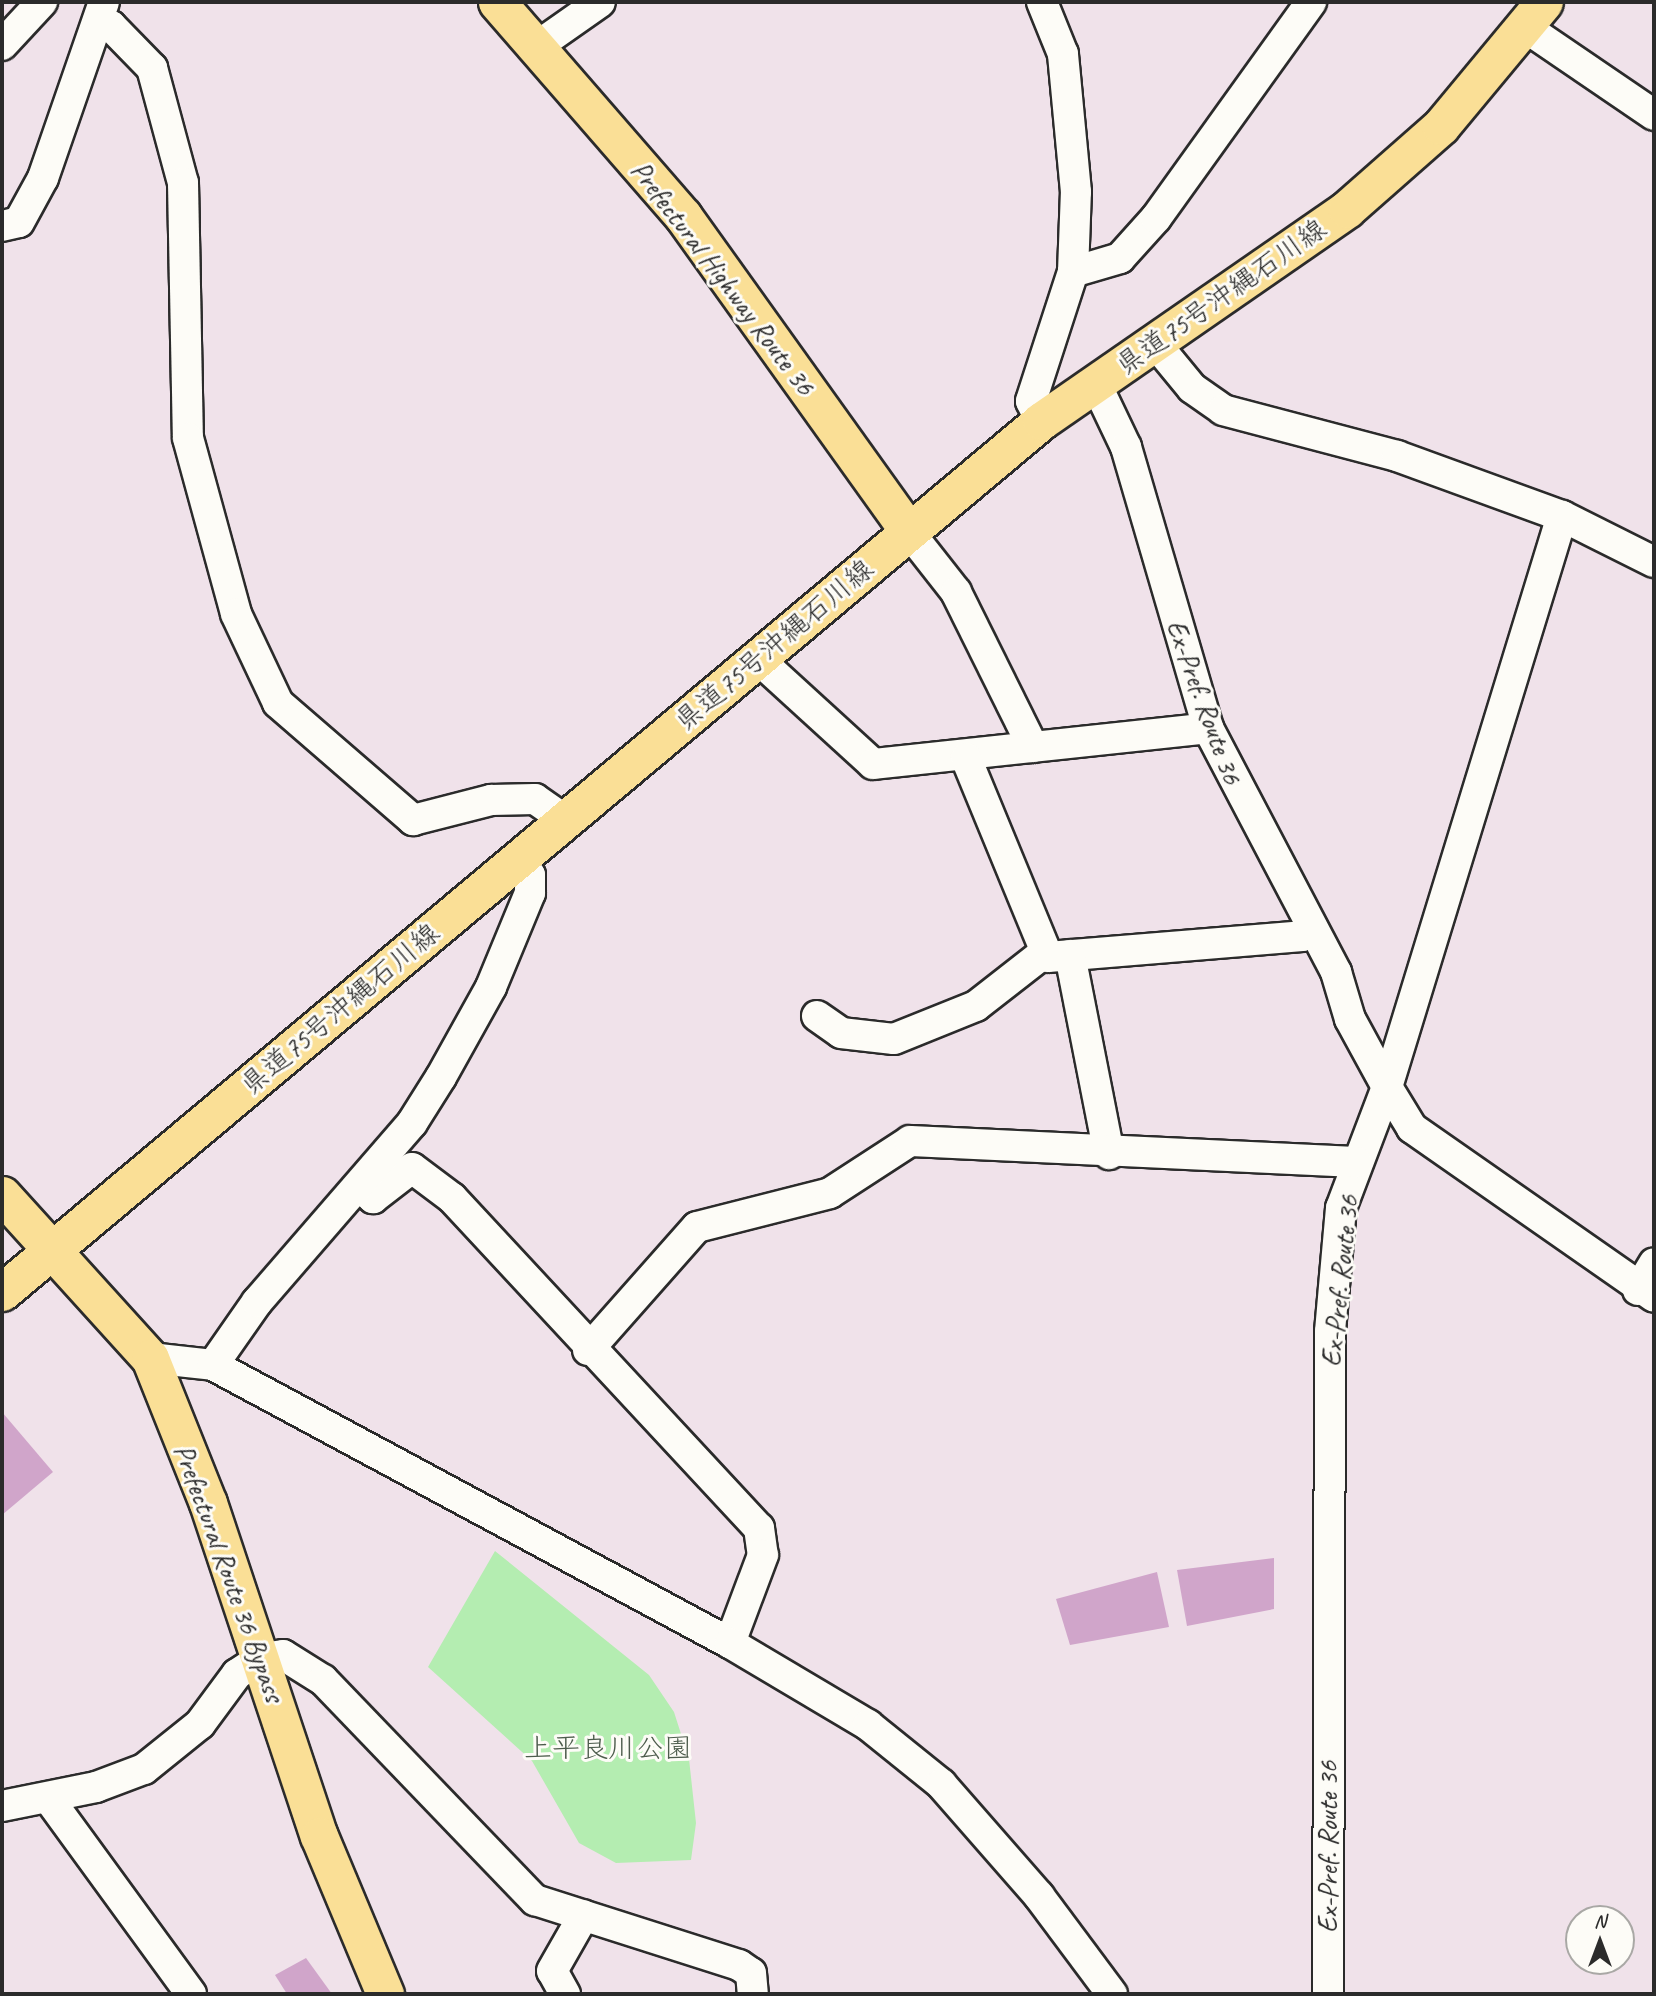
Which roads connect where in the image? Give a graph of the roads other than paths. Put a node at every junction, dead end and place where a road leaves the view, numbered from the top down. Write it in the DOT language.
graph roads {
  1 [pos="42,2"];
  2 [pos="497,2"];
  3 [pos="600,2"];
  4 [pos="1042,2"];
  5 [pos="1311,2"];
  6 [pos="101,11"];
  7 [pos="1535,15"];
  8 [pos="2,45"];
  9 [pos="536,47"];
  10 [pos="1654,115"];
  11 [pos="2,226"];
  12 [pos="1073,272"];
  13 [pos="1155,342"];
  14 [pos="1096,384"];
  15 [pos="1041,421"];
  16 [pos="1562,516"];
  17 [pos="909,532"];
  18 [pos="1654,562"];
  19 [pos="757,658"];
  20 [pos="1208,728"];
  21 [pos="1033,747"];
  22 [pos="966,758"];
  23 [pos="564,819"];
  24 [pos="519,859"];
  25 [pos="1313,929"];
  26 [pos="1057,953"];
  27 [pos="817,1016"];
  28 [pos="1387,1087"];
  29 [pos="1110,1154"];
  30 [pos="1357,1162"];
  31 [pos="360,1186"];
  32 [pos="2,1195"];
  33 [pos="53,1249"];
  34 [pos="1654,1263"];
  35 [pos="2,1292"];
  36 [pos="1646,1293"];
  37 [pos="588,1350"];
  38 [pos="150,1358"];
  39 [pos="213,1365"];
  40 [pos="730,1643"];
  41 [pos="262,1658"];
  42 [pos="49,1799"];
  43 [pos="2,1806"];
  44 [pos="584,1914"];
  45 [pos="191,1994"];
  46 [pos="385,1994"];
  47 [pos="565,1994"];
  48 [pos="753,1994"];
  49 [pos="1112,1994"];
  50 [pos="1328,1994"];
  1 -- 8 [label="street"];
  2 -- 9 [label="main road, Prefectural Highway Route 36"];
  3 -- 9 [label="street"];
  4 -- 12 [label="street"];
  5 -- 12 [label="street"];
  6 -- 11 [label="street"];
  6 -- 23 [label="street"];
  7 -- 10 [label="street"];
  7 -- 13 [label="main road, 県道75号沖縄石川線"];
  9 -- 17 [label="main road, Prefectural Highway Route 36"];
  12 -- 15 [label="street"];
  13 -- 14 [label="main road, 県道75号沖縄石川線"];
  13 -- 16 [label="street"];
  14 -- 15 [label="main road, 県道75号沖縄石川線"];
  14 -- 20 [label="street, Ex-Pref. Route 36"];
  15 -- 17 [label="main road, 県道75号沖縄石川線"];
  16 -- 18 [label="street"];
  16 -- 28 [label="street"];
  17 -- 19 [label="main road, 県道75号沖縄石川線"];
  17 -- 21 [label="street"];
  19 -- 22 [label="street"];
  19 -- 23 [label="main road, 県道75号沖縄石川線"];
  20 -- 21 [label="street"];
  20 -- 25 [label="street, Ex-Pref. Route 36"];
  21 -- 22 [label="street"];
  22 -- 26 [label="street"];
  23 -- 24 [label="main road, 県道75号沖縄石川線"];
  24 -- 31 [label="street"];
  24 -- 33 [label="main road, 県道75号沖縄石川線"];
  25 -- 26 [label="street"];
  25 -- 28 [label="street, Ex-Pref. Route 36"];
  26 -- 27 [label="street"];
  26 -- 29 [label="street"];
  28 -- 30 [label="street, Ex-Pref. Route 36"];
  28 -- 36 [label="street"];
  29 -- 30 [label="street"];
  29 -- 37 [label="street"];
  30 -- 50 [label="street, Ex-Pref. Route 36"];
  31 -- 37 [label="street"];
  31 -- 39 [label="street"];
  32 -- 33 [label="main road, Prefectural Route 36 Bypass"];
  33 -- 35 [label="main road, 県道75号沖縄石川線"];
  33 -- 38 [label="main road, Prefectural Route 36 Bypass"];
  34 -- 36 [label="street"];
  37 -- 40 [label="street"];
  38 -- 39 [label="street"];
  38 -- 41 [label="main road, Prefectural Route 36 Bypass"];
  39 -- 40 [label="street"];
  40 -- 49 [label="street"];
  41 -- 42 [label="street"];
  41 -- 44 [label="street"];
  41 -- 46 [label="main road, Prefectural Route 36 Bypass"];
  42 -- 43 [label="street"];
  42 -- 45 [label="street"];
  44 -- 47 [label="street"];
  44 -- 48 [label="street"];
}
